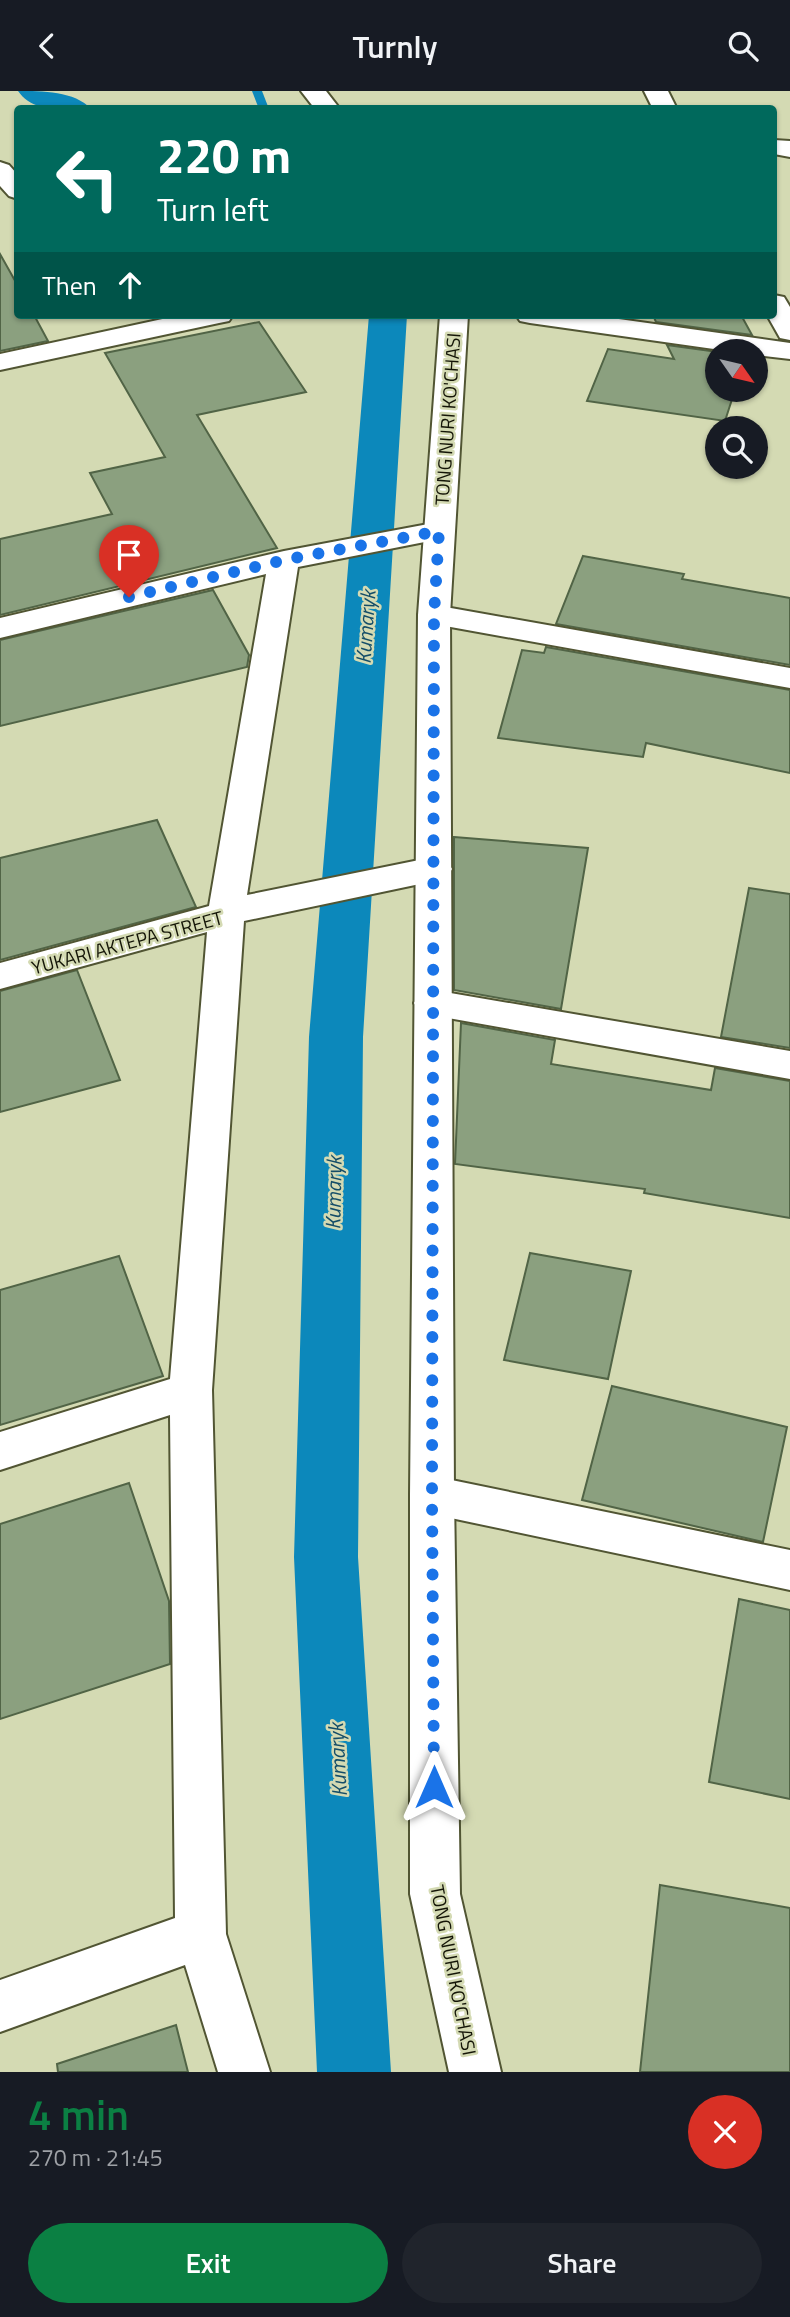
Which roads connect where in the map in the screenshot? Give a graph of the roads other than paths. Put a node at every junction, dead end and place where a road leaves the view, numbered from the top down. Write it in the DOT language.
graph roads {
  1 [pos="313,91"];
  2 [pos="325,105"];
  3 [pos="0,170"];
  4 [pos="14,186"];
  5 [pos="777,308"];
  6 [pos="200,319"];
  7 [pos="454,319"];
  8 [pos="559,319"];
  9 [pos="790,332"];
  10 [pos="790,351"];
  11 [pos="0,362"];
  12 [pos="439,531"];
  13 [pos="297,558"];
  14 [pos="434,615"];
  15 [pos="0,628"];
  16 [pos="790,678"];
  17 [pos="434,869"];
  18 [pos="240,911"];
  19 [pos="0,976"];
  20 [pos="433,1003"];
  21 [pos="790,1065"];
  22 [pos="191,1390"];
  23 [pos="0,1451"];
  24 [pos="432,1495"];
  25 [pos="790,1570"];
  26 [pos="201,1934"];
  27 [pos="0,2006"];
  28 [pos="244,2072"];
  29 [pos="475,2072"];
  1 -- 2 [label="street"];
  3 -- 4 [label="street"];
  5 -- 9 [label="street"];
  6 -- 11 [label="street"];
  7 -- 12 [label="street, TONG NURI KO'CHASI"];
  8 -- 10 [label="street"];
  12 -- 13 [label="street"];
  12 -- 14 [label="street, TONG NURI KO'CHASI"];
  13 -- 15 [label="street"];
  13 -- 18 [label="street"];
  14 -- 16 [label="street"];
  14 -- 17 [label="street, TONG NURI KO'CHASI"];
  17 -- 18 [label="street, YUKARI AKTEPA STREET"];
  17 -- 20 [label="street, TONG NURI KO'CHASI"];
  18 -- 19 [label="street, YUKARI AKTEPA STREET"];
  18 -- 22 [label="street"];
  20 -- 21 [label="street"];
  20 -- 24 [label="street, TONG NURI KO'CHASI"];
  22 -- 23 [label="street"];
  22 -- 26 [label="street"];
  24 -- 25 [label="street"];
  24 -- 29 [label="street, TONG NURI KO'CHASI"];
  26 -- 27 [label="street"];
  26 -- 28 [label="street"];
}
